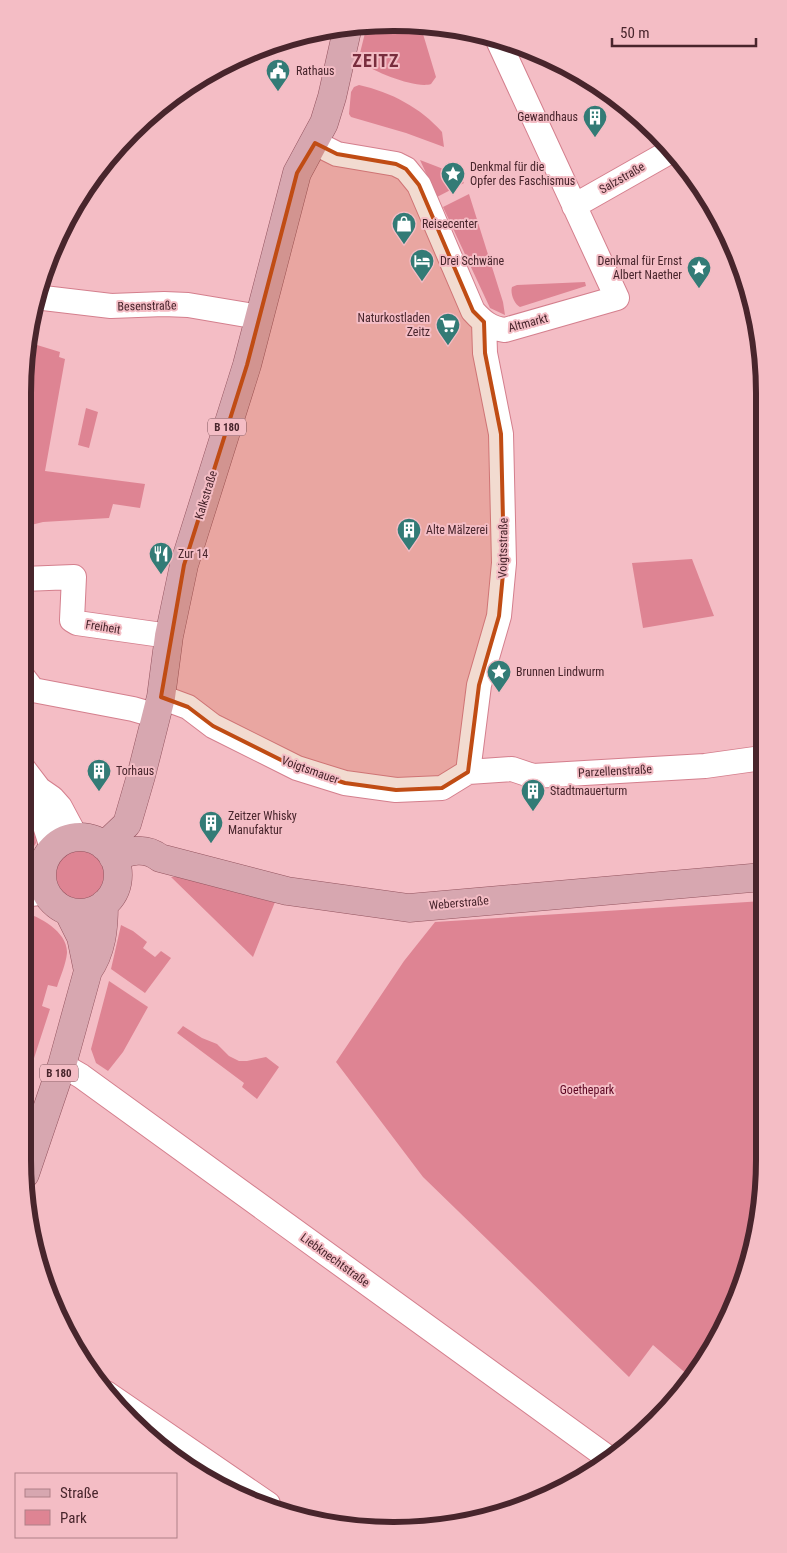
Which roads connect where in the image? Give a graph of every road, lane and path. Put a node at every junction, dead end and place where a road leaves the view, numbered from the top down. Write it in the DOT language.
graph roads {
  1 [pos="346,34"];
  2 [pos="501,48"];
  3 [pos="315,143"];
  4 [pos="665,154"];
  5 [pos="574,206"];
  6 [pos="44,299"];
  7 [pos="259,317"];
  8 [pos="484,322"];
  9 [pos="31,579"];
  10 [pos="169,636"];
  11 [pos="31,687"];
  12 [pos="159,707"];
  13 [pos="756,759"];
  14 [pos="468,772"];
  15 [pos="31,778"];
  16 [pos="39,789"];
  17 [pos="76,837"];
  18 [pos="39,860"];
  19 [pos="112,861"];
  20 [pos="756,877"];
  21 [pos="34,893"];
  22 [pos="104,904"];
  23 [pos="68,911"];
  24 [pos="88,971"];
  25 [pos="62,1065"];
  26 [pos="31,1156"];
  27 [pos="133,1412"];
  28 [pos="604,1455"];
  29 [pos="250,1492"];
  1 -- 3 [label="main road, B 180"];
  2 -- 5 [label="street, Altmarkt"];
  3 -- 7 [label="main road, Kalkstraße / B 180"];
  3 -- 8 [label="street"];
  4 -- 5 [label="street, Salzstraße"];
  5 -- 8 [label="street, Altmarkt"];
  6 -- 7 [label="street, Besenstraße"];
  7 -- 10 [label="main road, Kalkstraße / B 180"];
  8 -- 14 [label="street, Voigtsstraße"];
  9 -- 10 [label="street, Freiheit"];
  10 -- 12 [label="main road, Kalkstraße / B 180"];
  11 -- 12 [label="street"];
  12 -- 14 [label="street, Voigtsmauer"];
  12 -- 19 [label="main road, Kalkstraße / B 180"];
  13 -- 14 [label="street, Parzellenstraße"];
  15 -- 16 [label="street"];
  16 -- 17 [label="street"];
  16 -- 18 [label="street"];
  17 -- 18 [label="main road"];
  17 -- 19 [label="main road"];
  18 -- 21 [label="main road"];
  19 -- 20 [label="main road, Weberstraße"];
  19 -- 22 [label="main road"];
  21 -- 23 [label="main road"];
  22 -- 23 [label="main road"];
  22 -- 24 [label="main road, B 180"];
  23 -- 24 [label="main road, B 180"];
  24 -- 25 [label="main road, B 180"];
  25 -- 26 [label="main road, B 180"];
  25 -- 28 [label="street, Liebknechtstraße"];
  27 -- 29 [label="street"];
}
